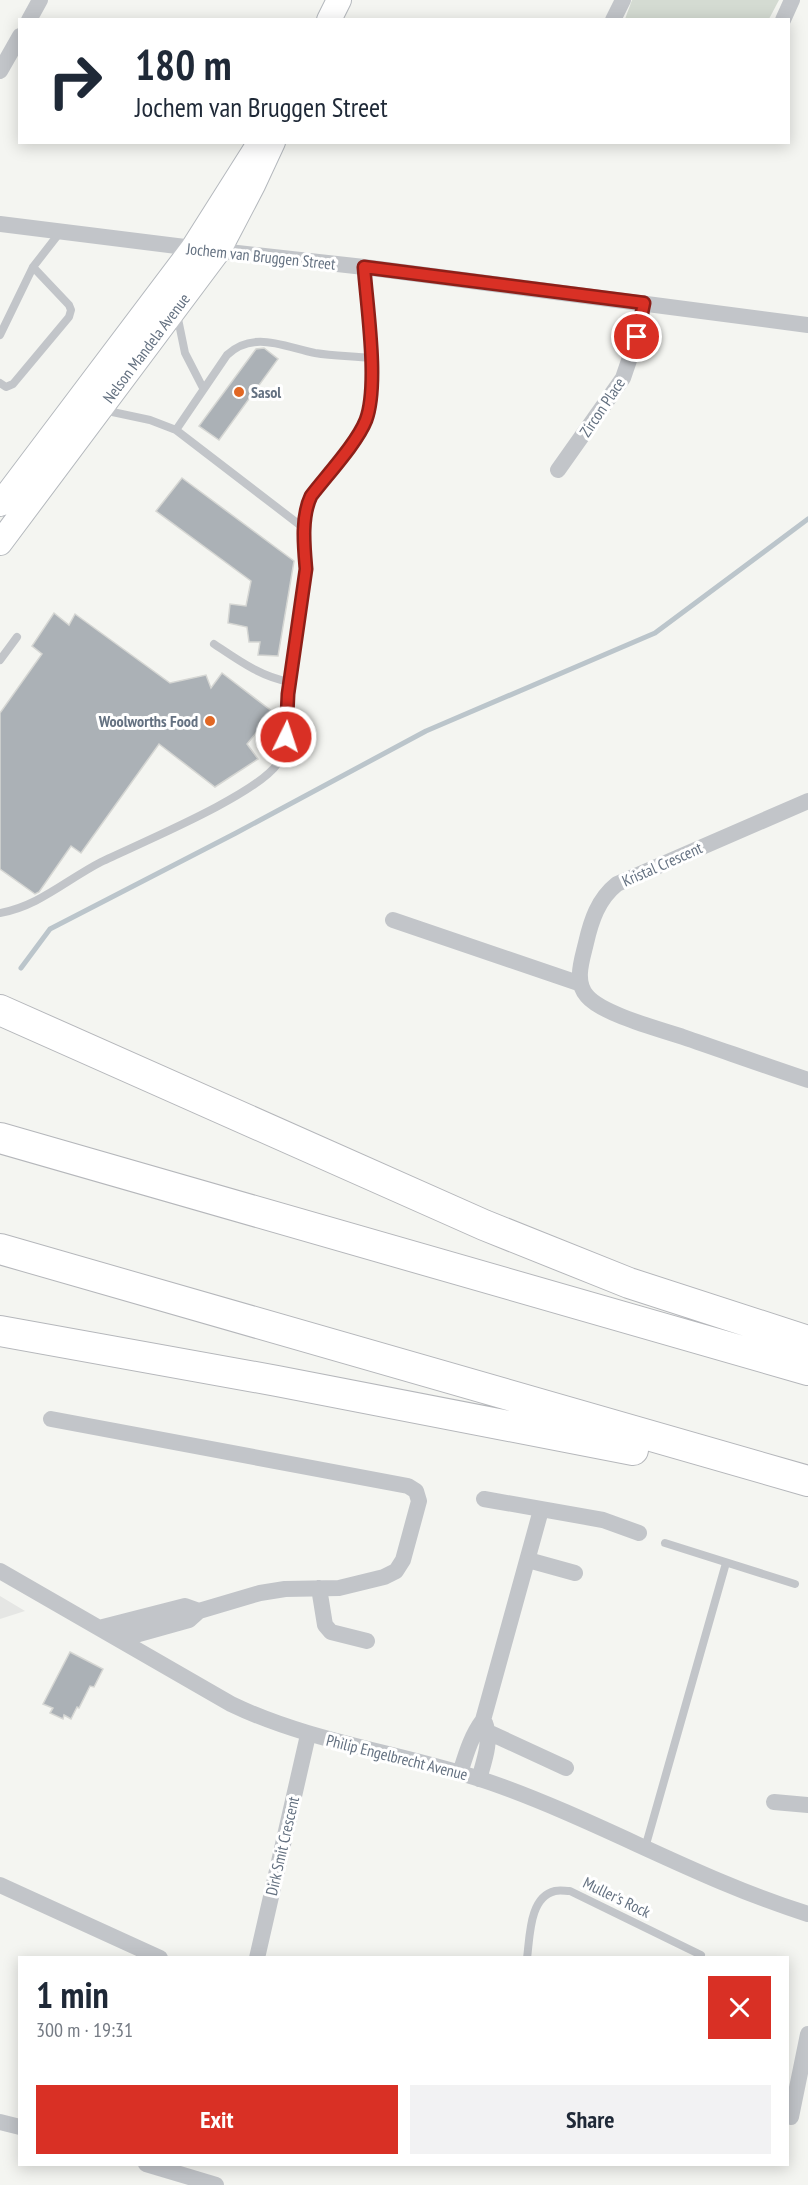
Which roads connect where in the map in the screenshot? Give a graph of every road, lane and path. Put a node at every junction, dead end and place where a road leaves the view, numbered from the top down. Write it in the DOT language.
graph roads {
  1 [pos="40,0"];
  2 [pos="339,0"];
  3 [pos="623,0"];
  4 [pos="792,0"];
  5 [pos="30,18"];
  6 [pos="330,18"];
  7 [pos="614,18"];
  8 [pos="784,18"];
  9 [pos="18,40"];
  10 [pos="0,71"];
  11 [pos="259,144"];
  12 [pos="272,144"];
  13 [pos="0,224"];
  14 [pos="62,231"];
  15 [pos="193,248"];
  16 [pos="219,250"];
  17 [pos="33,267"];
  18 [pos="364,267"];
  19 [pos="644,303"];
  20 [pos="176,308"];
  21 [pos="808,325"];
  22 [pos="0,335"];
  23 [pos="371,358"];
  24 [pos="0,382"];
  25 [pos="203,388"];
  26 [pos="100,410"];
  27 [pos="176,430"];
  28 [pos="558,470"];
  29 [pos="0,504"];
  30 [pos="305,530"];
  31 [pos="0,543"];
  32 [pos="17,637"];
  33 [pos="214,644"];
  34 [pos="0,660"];
  35 [pos="290,682"];
  36 [pos="808,801"];
  37 [pos="0,913"];
  38 [pos="393,920"];
  39 [pos="581,984"];
  40 [pos="0,1010"];
  41 [pos="808,1080"];
  42 [pos="0,1138"];
  43 [pos="0,1249"];
  44 [pos="0,1331"];
  45 [pos="808,1341"];
  46 [pos="808,1370"];
  47 [pos="51,1419"];
  48 [pos="746,1464"];
  49 [pos="808,1481"];
  50 [pos="484,1499"];
  51 [pos="541,1510"];
  52 [pos="639,1533"];
  53 [pos="665,1543"];
  54 [pos="528,1560"];
  55 [pos="726,1563"];
  56 [pos="0,1571"];
  57 [pos="575,1573"];
  58 [pos="795,1584"];
  59 [pos="319,1588"];
  60 [pos="199,1611"];
  61 [pos="99,1628"];
  62 [pos="121,1639"];
  63 [pos="367,1641"];
  64 [pos="486,1726"];
  65 [pos="308,1735"];
  66 [pos="566,1768"];
  67 [pos="460,1773"];
  68 [pos="479,1779"];
  69 [pos="774,1802"];
  70 [pos="808,1805"];
  71 [pos="644,1849"];
  72 [pos="0,1885"];
  73 [pos="808,1914"];
  74 [pos="701,1955"];
  75 [pos="156,1956"];
  76 [pos="257,1956"];
  77 [pos="527,1956"];
  78 [pos="808,2034"];
  79 [pos="791,2117"];
  80 [pos="0,2122"];
  81 [pos="18,2126"];
  82 [pos="153,2166"];
  83 [pos="216,2185"];
  1 -- 5 [label="street"];
  2 -- 6 [label="street"];
  3 -- 7 [label="street"];
  4 -- 8 [label="street"];
  9 -- 10 [label="street"];
  11 -- 15 [label="street, Nelson Mandela Avenue"];
  12 -- 16 [label="street, Nelson Mandela Avenue"];
  13 -- 14 [label="street, Jochem van Bruggen Street"];
  14 -- 15 [label="street, Jochem van Bruggen Street"];
  14 -- 17 [label="lane"];
  15 -- 16 [label="street, Jochem van Bruggen Street"];
  15 -- 29 [label="street, Nelson Mandela Avenue"];
  16 -- 18 [label="street, Jochem van Bruggen Street"];
  16 -- 20 [label="street, Nelson Mandela Avenue"];
  17 -- 22 [label="lane"];
  17 -- 24 [label="lane"];
  18 -- 19 [label="street, Jochem van Bruggen Street"];
  18 -- 23 [label="lane"];
  19 -- 21 [label="street, Jochem van Bruggen Street"];
  19 -- 28 [label="street, Zircon Place"];
  20 -- 25 [label="lane"];
  20 -- 26 [label="street, Nelson Mandela Avenue"];
  23 -- 25 [label="lane"];
  23 -- 30 [label="lane"];
  25 -- 27 [label="lane"];
  26 -- 27 [label="lane"];
  26 -- 31 [label="street, Nelson Mandela Avenue"];
  27 -- 30 [label="lane"];
  30 -- 35 [label="lane"];
  32 -- 34 [label="lane"];
  33 -- 35 [label="lane"];
  35 -- 37 [label="lane"];
  36 -- 39 [label="street, Kristal Crescent"];
  38 -- 39 [label="street"];
  39 -- 41 [label="street"];
  40 -- 45 [label="highway"];
  42 -- 46 [label="highway"];
  43 -- 48 [label="highway"];
  44 -- 48 [label="highway"];
  47 -- 59 [label="street"];
  48 -- 49 [label="highway"];
  50 -- 51 [label="street"];
  51 -- 52 [label="street"];
  51 -- 54 [label="street"];
  53 -- 55 [label="lane"];
  54 -- 57 [label="street"];
  54 -- 64 [label="street"];
  55 -- 58 [label="lane"];
  55 -- 71 [label="lane"];
  56 -- 61 [label="street, Philip Engelbrecht Avenue"];
  59 -- 60 [label="street"];
  59 -- 63 [label="street"];
  60 -- 61 [label="street"];
  60 -- 62 [label="street"];
  61 -- 62 [label="street, Philip Engelbrecht Avenue"];
  62 -- 65 [label="street, Philip Engelbrecht Avenue"];
  64 -- 66 [label="street"];
  64 -- 67 [label="street"];
  64 -- 68 [label="street"];
  65 -- 67 [label="street, Philip Engelbrecht Avenue"];
  65 -- 76 [label="street, Dirk Smit Crescent"];
  67 -- 68 [label="street, Philip Engelbrecht Avenue"];
  68 -- 71 [label="street, Philip Engelbrecht Avenue"];
  69 -- 70 [label="street"];
  71 -- 73 [label="street, Philip Engelbrecht Avenue"];
  72 -- 75 [label="street"];
  74 -- 77 [label="lane, Muller's Rock"];
  78 -- 79 [label="street"];
  80 -- 81 [label="street"];
  82 -- 83 [label="street"];
}
